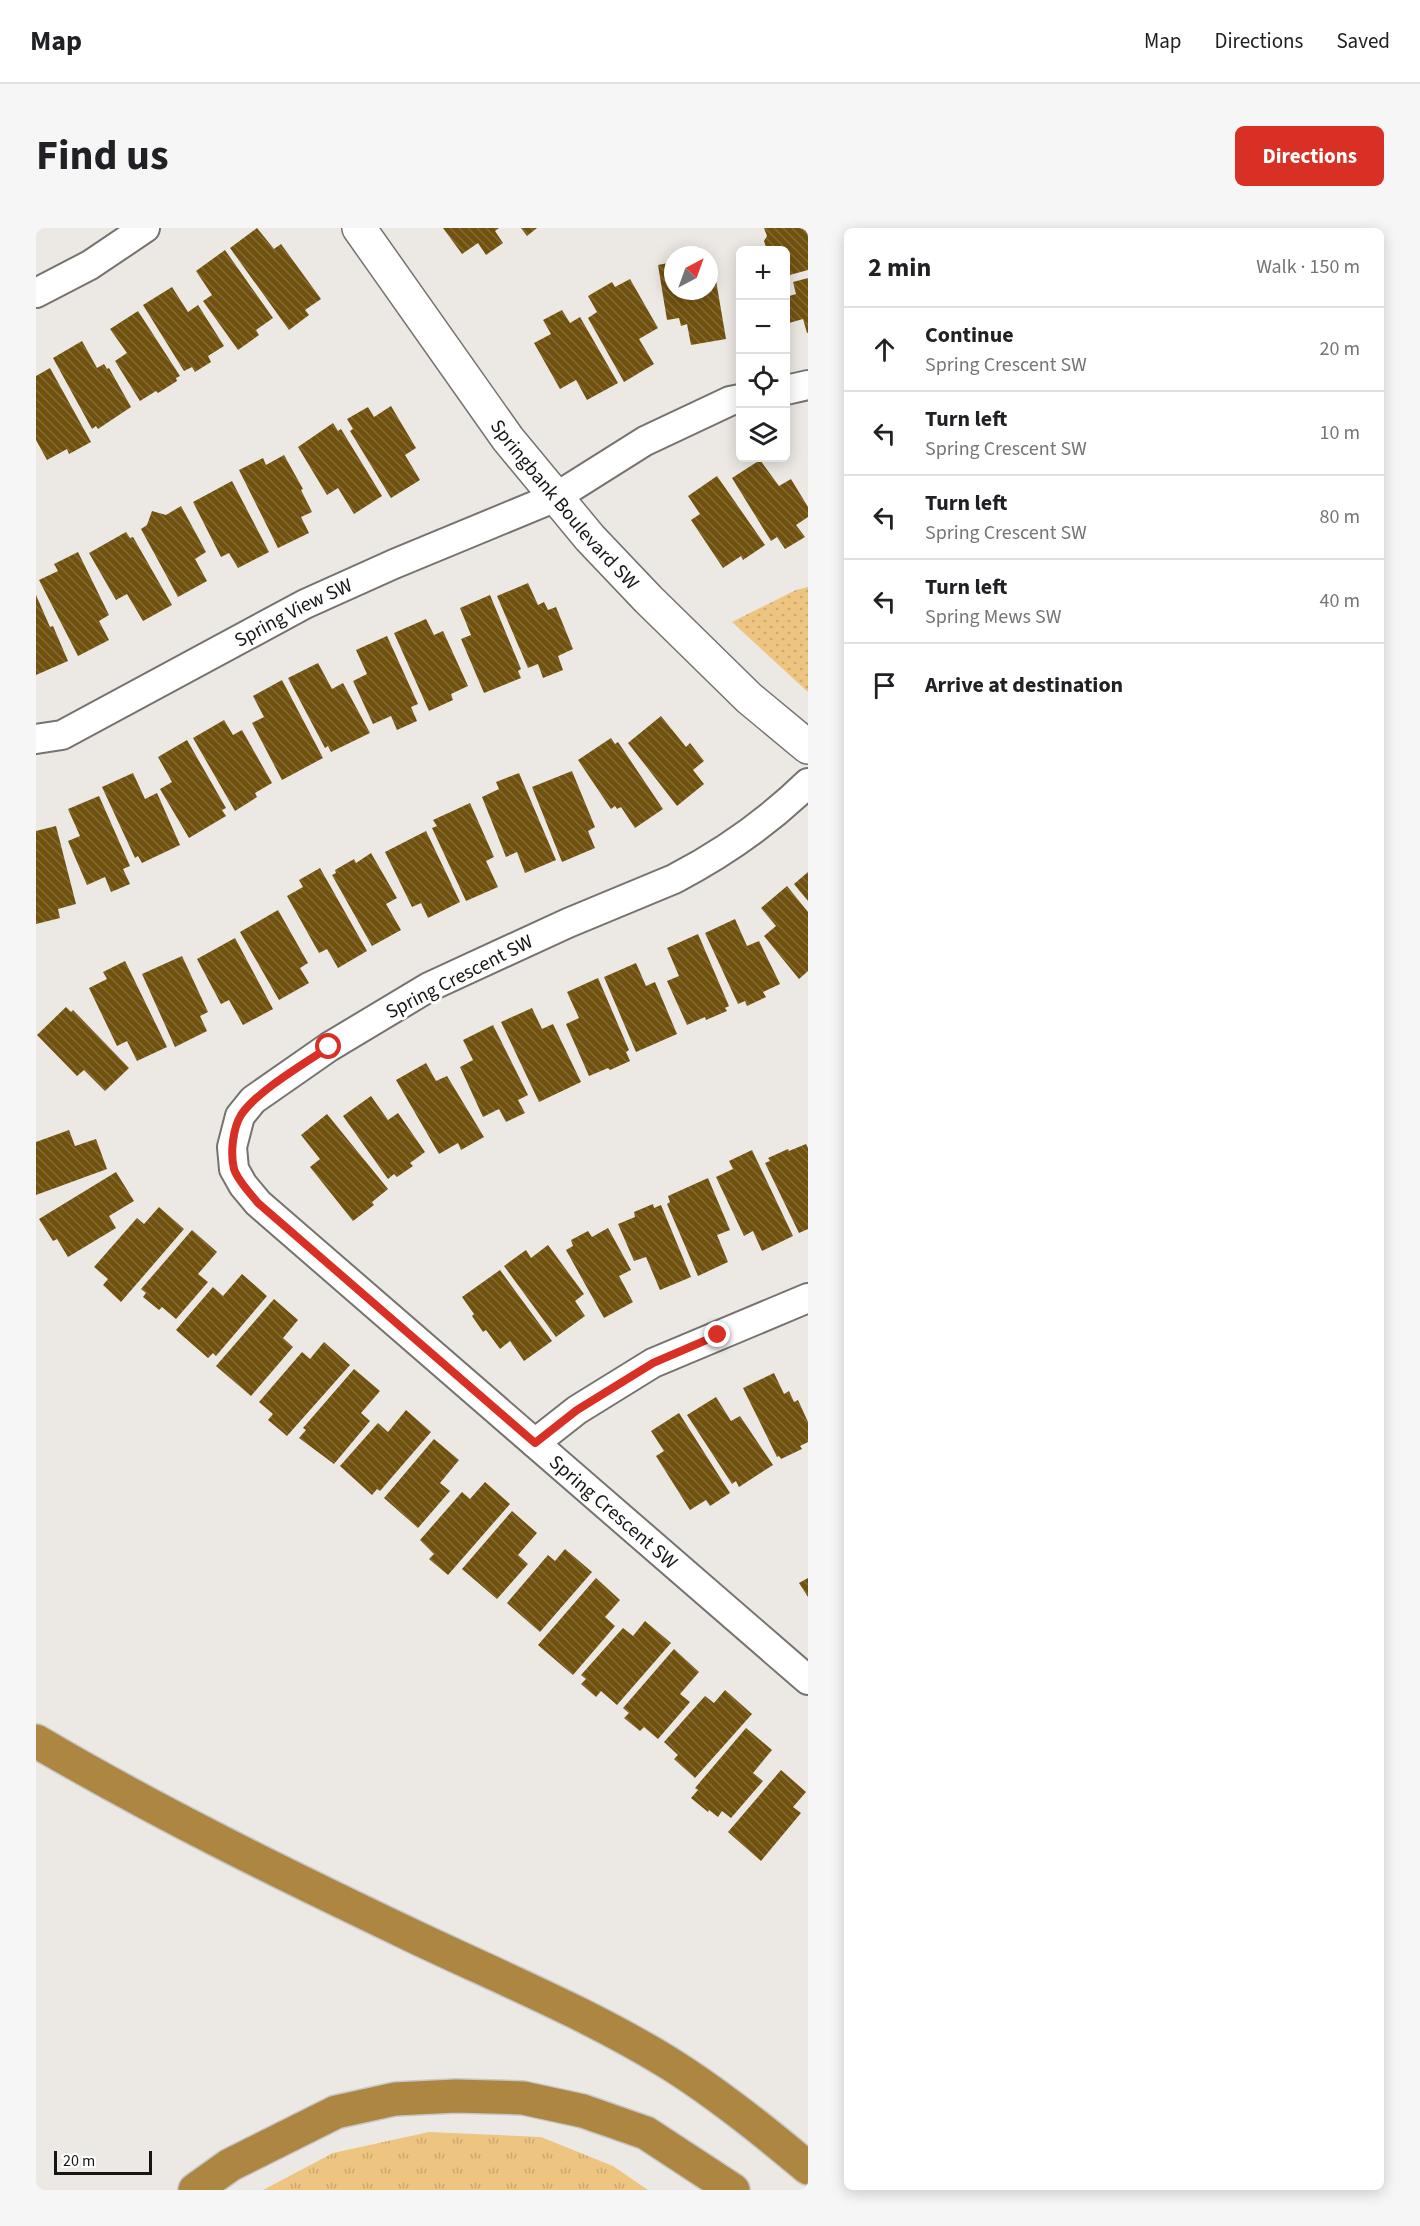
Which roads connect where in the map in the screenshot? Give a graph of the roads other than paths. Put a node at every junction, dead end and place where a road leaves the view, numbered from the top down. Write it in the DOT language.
graph roads {
  1 [pos="145,228"];
  2 [pos="359,228"];
  3 [pos="36,293"];
  4 [pos="808,385"];
  5 [pos="790,389"];
  6 [pos="736,400"];
  7 [pos="556,497"];
  8 [pos="36,739"];
  9 [pos="808,747"];
  10 [pos="808,783"];
  11 [pos="808,1298"];
  12 [pos="535,1443"];
  13 [pos="808,1680"];
  14 [pos="36,1741"];
  15 [pos="808,2168"];
  16 [pos="195,2190"];
  17 [pos="733,2190"];
  1 -- 3 [label="street"];
  2 -- 7 [label="street, Springbank Boulevard SW"];
  4 -- 5 [label="street"];
  6 -- 7 [label="street, Spring View SW"];
  7 -- 8 [label="street, Spring View SW"];
  7 -- 9 [label="street, Springbank Boulevard SW"];
  10 -- 12 [label="street, Spring Crescent SW"];
  11 -- 12 [label="street"];
  12 -- 13 [label="street, Spring Crescent SW"];
  14 -- 15 [label="highway"];
  16 -- 17 [label="highway"];
}
